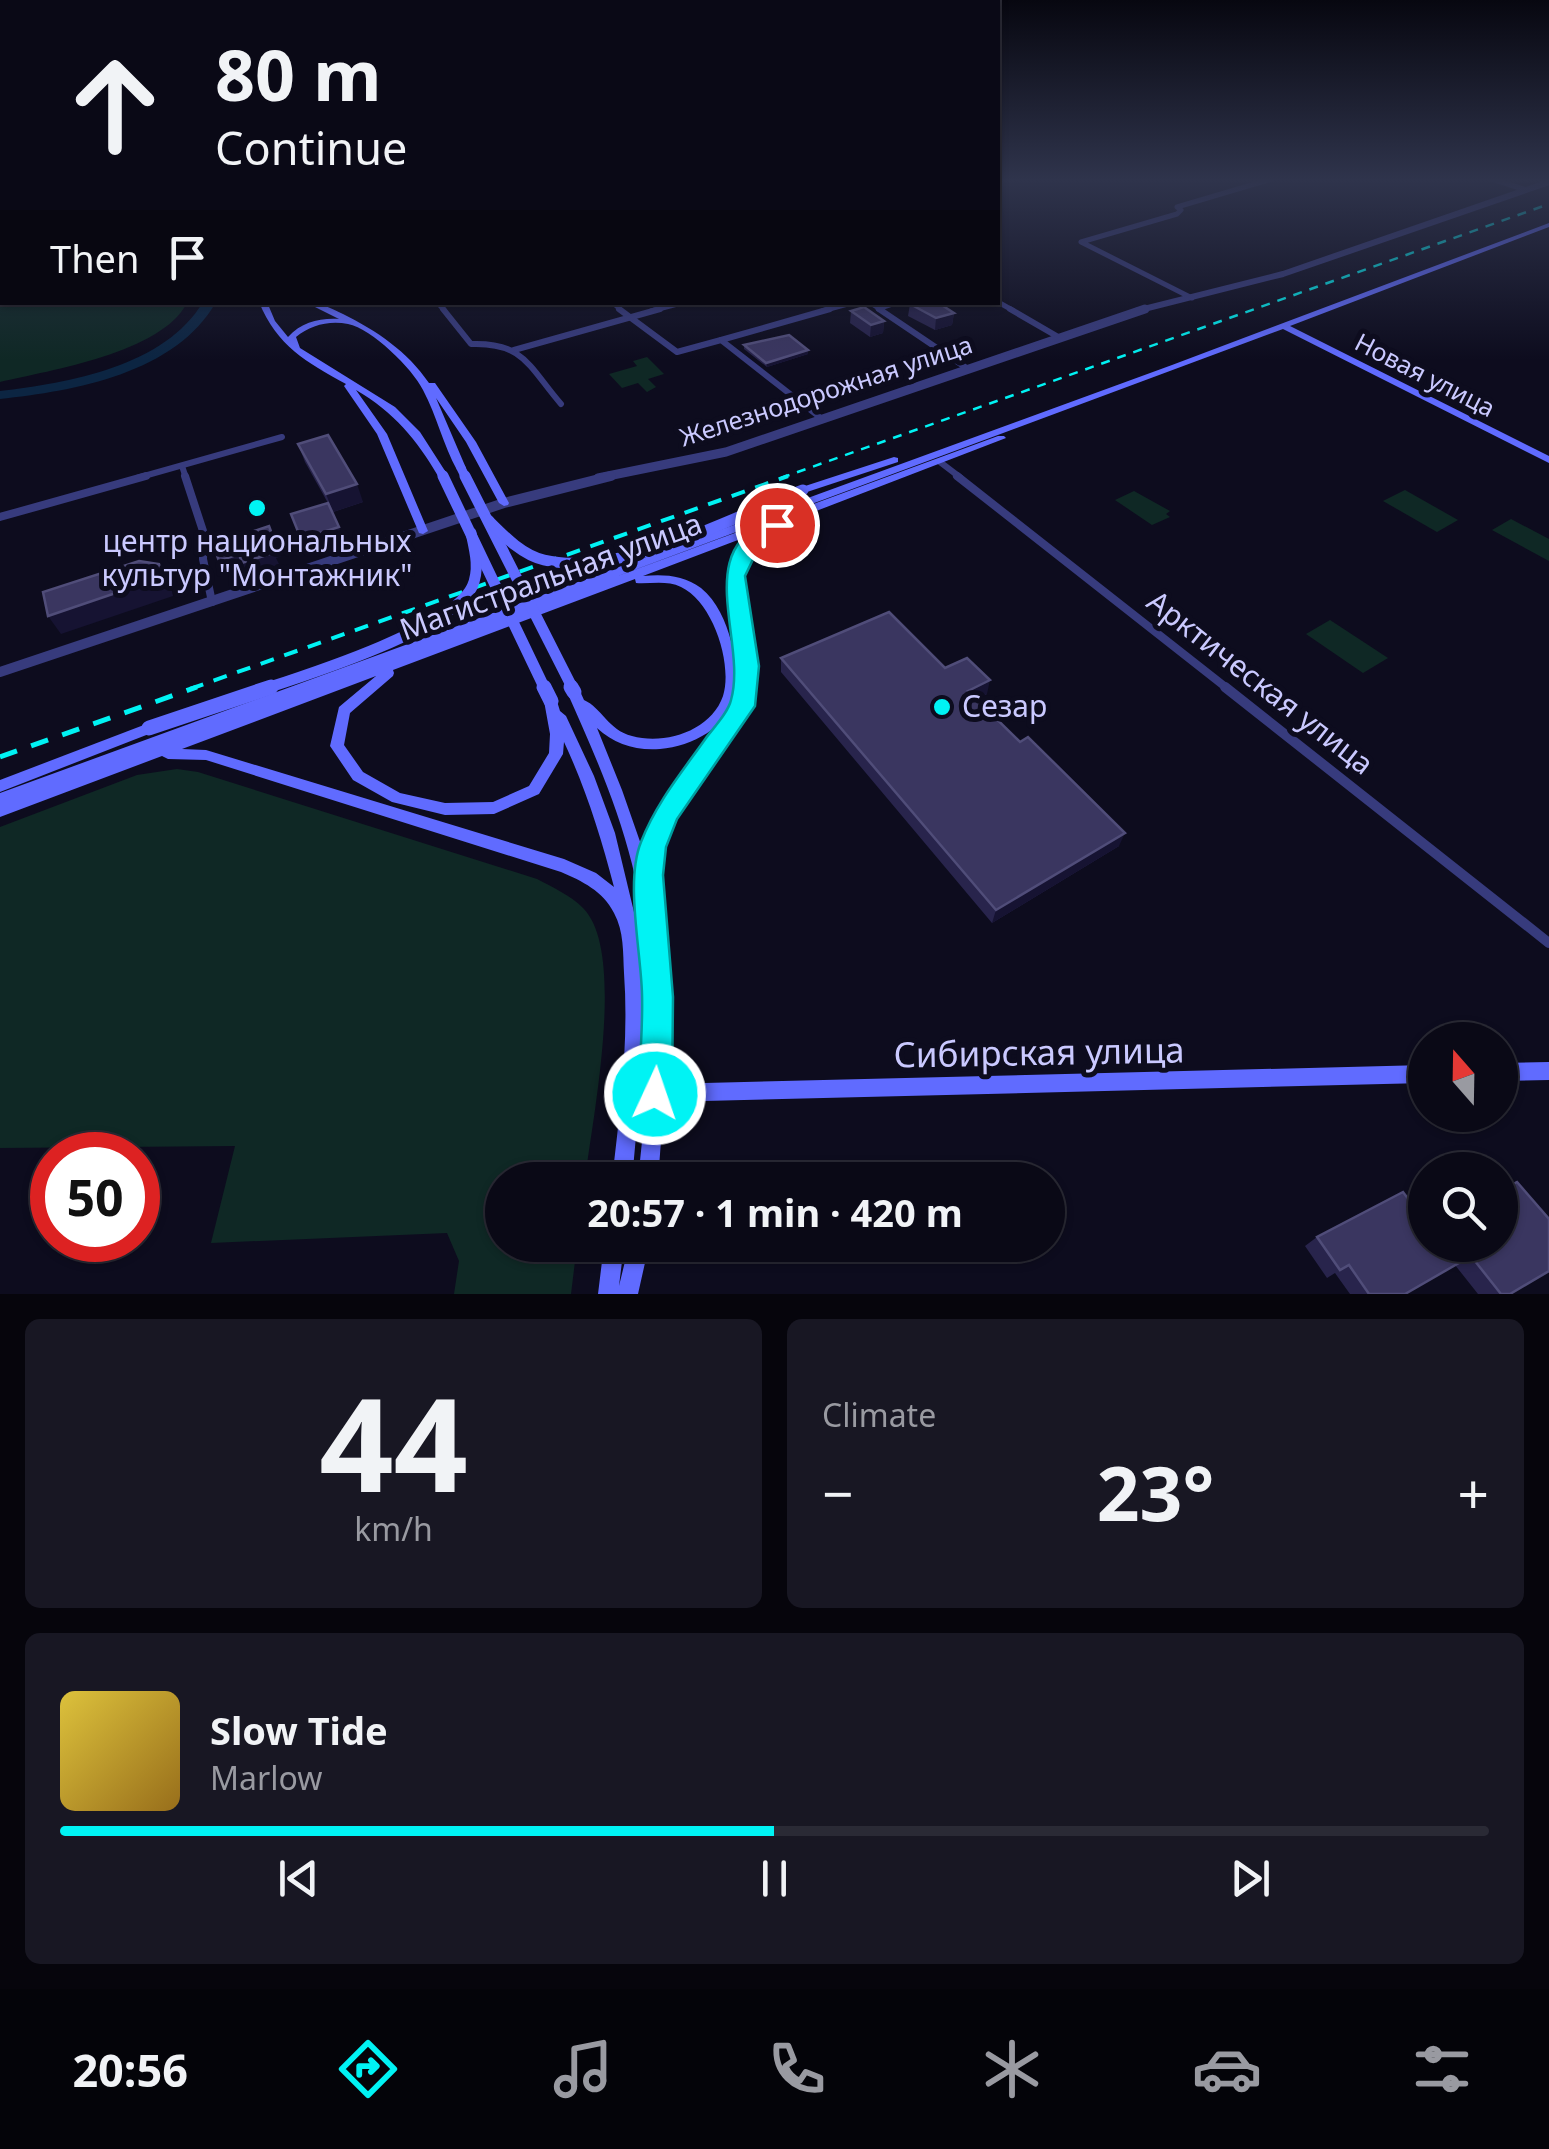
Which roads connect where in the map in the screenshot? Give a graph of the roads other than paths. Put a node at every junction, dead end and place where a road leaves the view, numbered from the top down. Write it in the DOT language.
graph roads {
  1 [pos="1089,239"];
  2 [pos="1383,239"];
  3 [pos="1511,239"];
  4 [pos="1192,298"];
  5 [pos="1000,303"];
  6 [pos="265,305"];
  7 [pos="315,305"];
  8 [pos="439,305"];
  9 [pos="615,305"];
  10 [pos="676,305"];
  11 [pos="844,305"];
  12 [pos="872,305"];
  13 [pos="890,305"];
  14 [pos="878,309"];
  15 [pos="630,320"];
  16 [pos="1283,326"];
  17 [pos="362,327"];
  18 [pos="1060,338"];
  19 [pos="721,340"];
  20 [pos="297,350"];
  21 [pos="514,350"];
  22 [pos="398,352"];
  23 [pos="1174,367"];
  24 [pos="968,369"];
  25 [pos="340,377"];
  26 [pos="1072,402"];
  27 [pos="561,404"];
  28 [pos="822,418"];
  29 [pos="282,438"];
  30 [pos="1549,460"];
  31 [pos="940,462"];
  32 [pos="182,466"];
  33 [pos="504,504"];
  34 [pos="804,512"];
  35 [pos="0,517"];
  36 [pos="488,520"];
  37 [pos="423,531"];
  38 [pos="471,534"];
  39 [pos="212,602"];
  40 [pos="549,607"];
  41 [pos="491,629"];
  42 [pos="0,672"];
  43 [pos="574,692"];
  44 [pos="551,700"];
  45 [pos="136,761"];
  46 [pos="0,786"];
  47 [pos="0,800"];
  48 [pos="0,812"];
  49 [pos="653,935"];
  50 [pos="632,936"];
  51 [pos="1549,943"];
  52 [pos="1549,1070"];
  53 [pos="1518,1071"];
  54 [pos="1408,1074"];
  55 [pos="632,1094"];
  56 [pos="655,1094"];
  57 [pos="624,1162"];
  58 [pos="649,1162"];
  59 [pos="612,1262"];
  60 [pos="635,1262"];
  61 [pos="608,1294"];
  62 [pos="628,1294"];
  1 -- 4 [label="street"];
  2 -- 4 [label="street, Железнодорожная улица"];
  3 -- 16 [label="main road, Магистральная улица"];
  4 -- 18 [label="street, Железнодорожная улица"];
  5 -- 18 [label="street"];
  6 -- 20 [label="main road"];
  7 -- 17 [label="main road"];
  8 -- 21 [label="street"];
  9 -- 15 [label="street"];
  10 -- 15 [label="street"];
  11 -- 19 [label="street"];
  12 -- 14 [label="street"];
  13 -- 14 [label="street"];
  14 -- 24 [label="street"];
  15 -- 19 [label="street"];
  15 -- 21 [label="street"];
  16 -- 23 [label="main road, Магистральная улица"];
  16 -- 30 [label="main road, Новая улица"];
  17 -- 20 [label="main road"];
  17 -- 22 [label="main road"];
  18 -- 24 [label="street, Железнодорожная улица"];
  19 -- 28 [label="street"];
  20 -- 25 [label="main road"];
  21 -- 27 [label="street"];
  22 -- 33 [label="main road"];
  22 -- 36 [label="main road, bridge"];
  23 -- 26 [label="main road, Магистральная улица"];
  23 -- 31 [label="main road, Магистральная улица"];
  24 -- 28 [label="street, Железнодорожная улица"];
  25 -- 37 [label="main road"];
  25 -- 38 [label="main road, bridge"];
  26 -- 36 [label="main road, bridge"];
  26 -- 47 [label="main road, Магистральная улица"];
  28 -- 33 [label="street, Железнодорожная улица"];
  29 -- 32 [label="street"];
  31 -- 34 [label="main road, Магистральная улица"];
  31 -- 51 [label="street, Арктическая улица"];
  32 -- 35 [label="street"];
  32 -- 39 [label="street"];
  33 -- 37 [label="street, Железнодорожная улица"];
  34 -- 40 [label="main road, Магистральная улица"];
  34 -- 49 [label="main road"];
  36 -- 43 [label="main road, bridge"];
  37 -- 39 [label="street, Железнодорожная улица"];
  38 -- 44 [label="main road, bridge"];
  38 -- 46 [label="main road, bridge"];
  39 -- 42 [label="street, Железнодорожная улица"];
  40 -- 41 [label="main road, Магистральная улица"];
  40 -- 43 [label="main road"];
  41 -- 44 [label="main road"];
  41 -- 45 [label="main road, Магистральная улица"];
  43 -- 49 [label="main road"];
  44 -- 50 [label="main road"];
  45 -- 48 [label="main road, Магистральная улица"];
  45 -- 50 [label="main road"];
  49 -- 56 [label="main road"];
  50 -- 55 [label="main road"];
  52 -- 53 [label="main road"];
  54 -- 56 [label="main road, Сибирская улица"];
  55 -- 56 [label="main road, Сибирская улица"];
  55 -- 57 [label="main road"];
  56 -- 58 [label="main road"];
  59 -- 61 [label="main road"];
  60 -- 62 [label="main road"];
}
